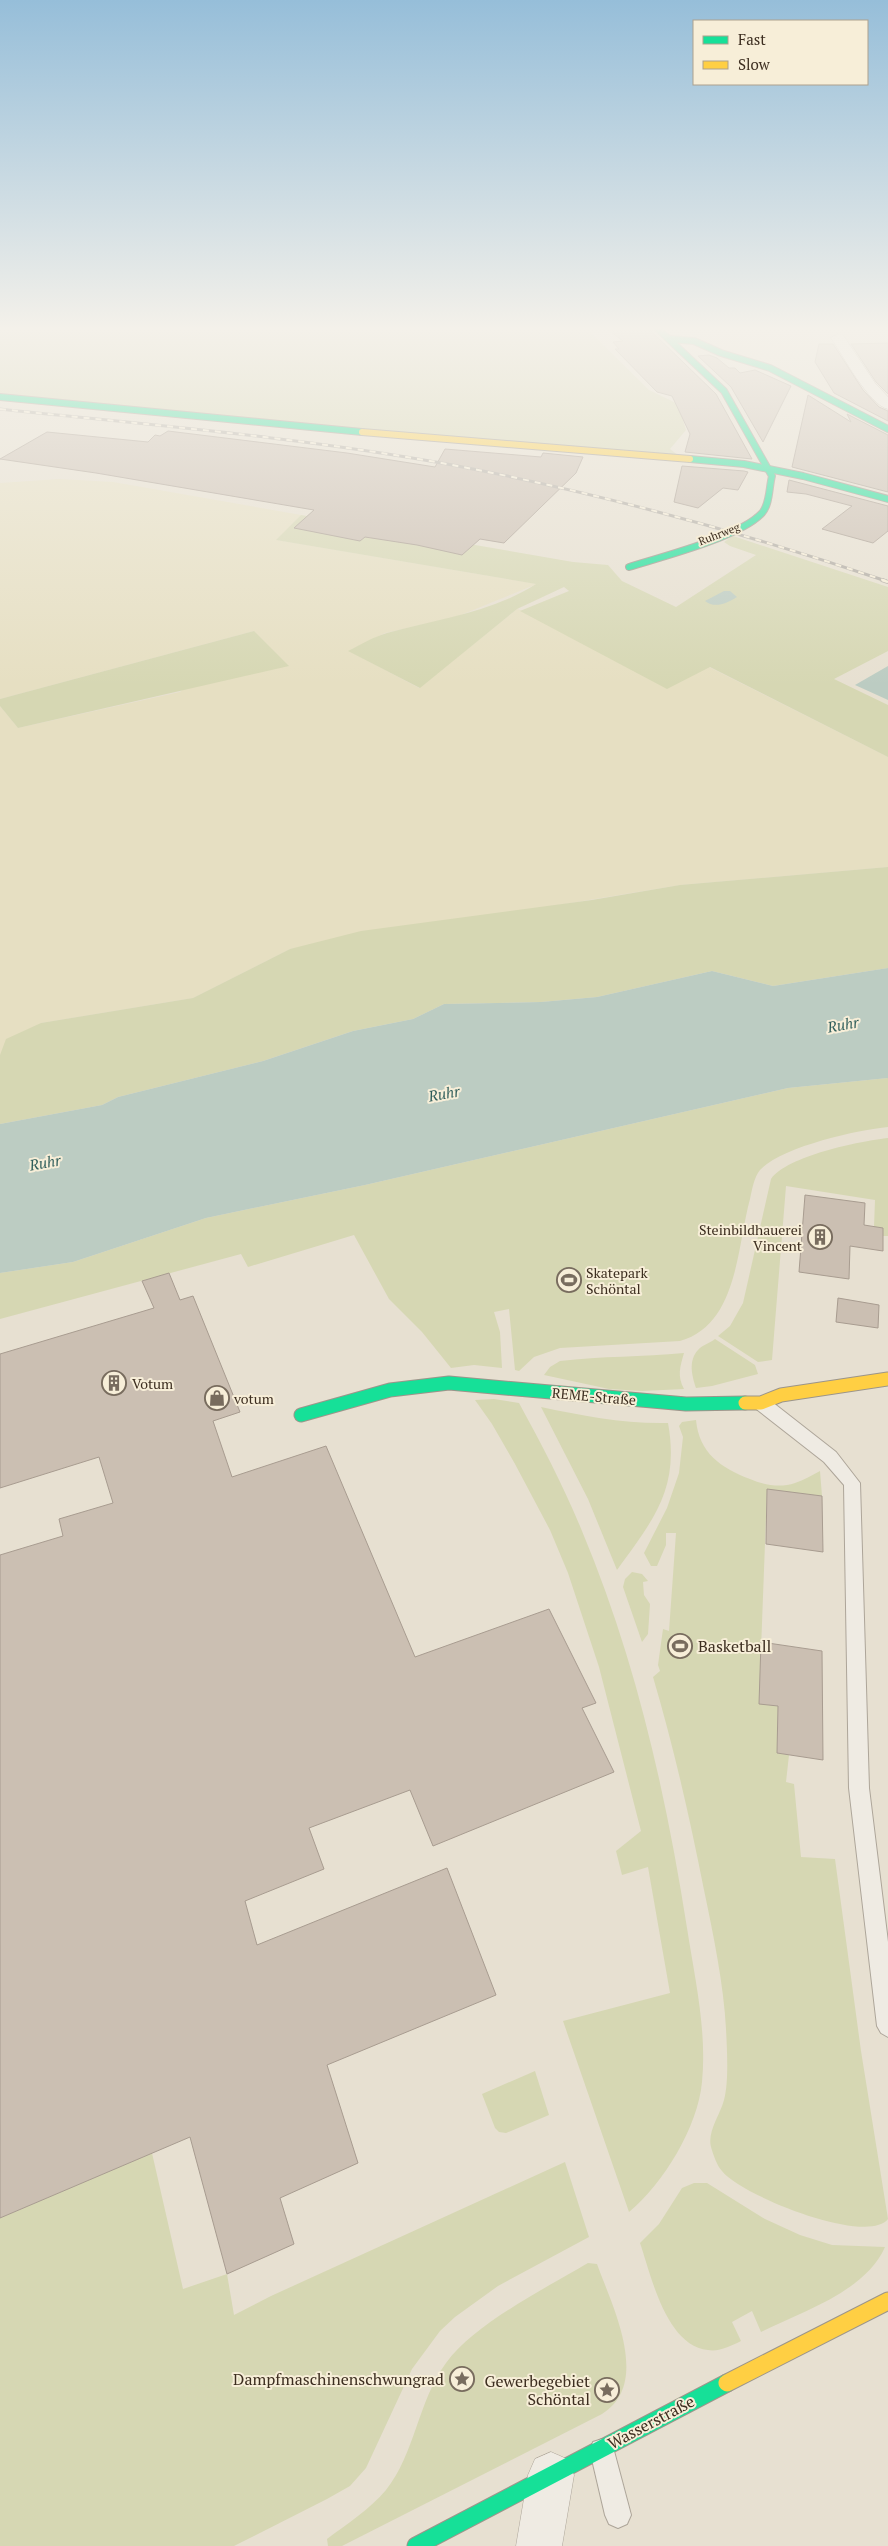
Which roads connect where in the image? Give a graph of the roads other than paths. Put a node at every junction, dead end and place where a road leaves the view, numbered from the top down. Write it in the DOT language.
graph roads {
  1 [pos="534,447"];
  2 [pos="756,447"];
  3 [pos="767,467"];
  4 [pos="888,499"];
  5 [pos="629,566"];
  6 [pos="888,1378"];
  7 [pos="761,1403"];
  8 [pos="301,1415"];
  9 [pos="888,2026"];
  10 [pos="888,2301"];
  11 [pos="601,2449"];
  12 [pos="551,2475"];
  13 [pos="618,2515"];
  14 [pos="416,2546"];
  15 [pos="538,2546"];
  1 -- 3 [label="street"];
  2 -- 3 [label="street"];
  3 -- 4 [label="street"];
  3 -- 5 [label="street, Ruhrweg"];
  6 -- 7 [label="street, REME-Straße"];
  7 -- 8 [label="street, REME-Straße"];
  7 -- 9 [label="lane"];
  10 -- 11 [label="street, Wasserstraße"];
  11 -- 12 [label="street, Wasserstraße"];
  11 -- 13 [label="lane"];
  12 -- 14 [label="street, Wasserstraße"];
  12 -- 15 [label="street"];
}
